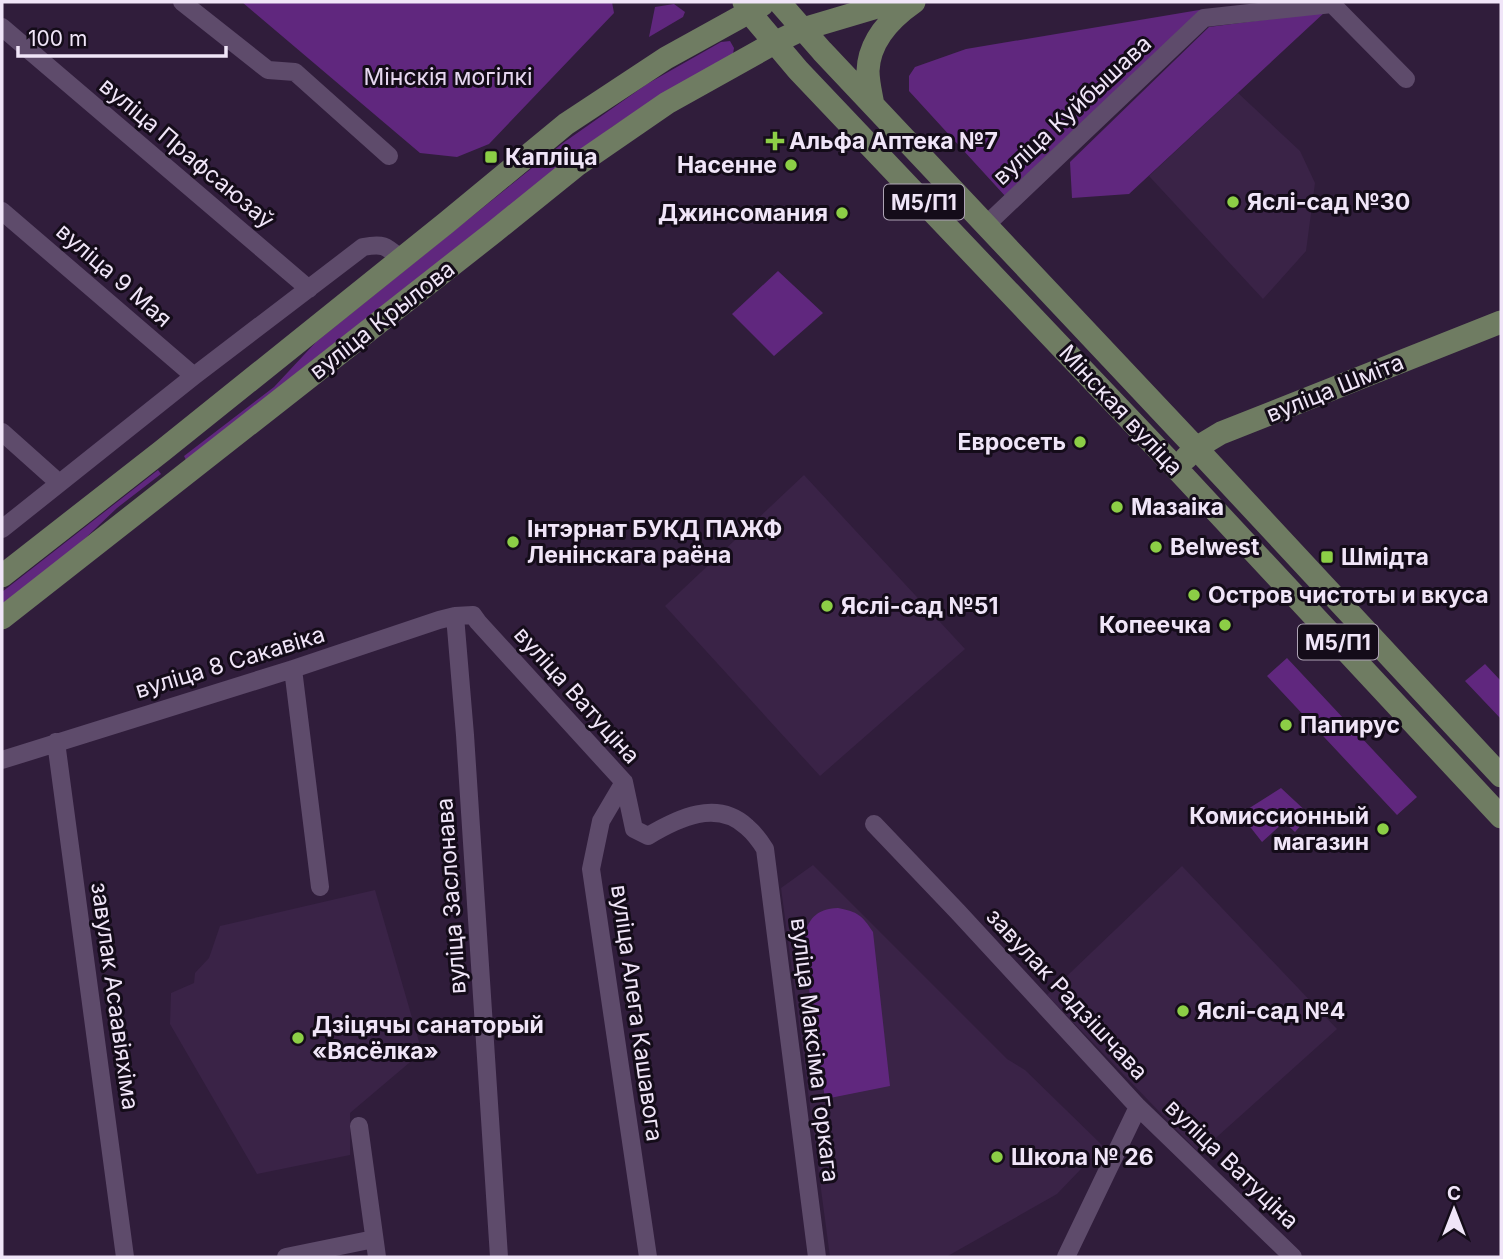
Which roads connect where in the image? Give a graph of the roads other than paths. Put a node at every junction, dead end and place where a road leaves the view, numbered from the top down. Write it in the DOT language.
graph roads {
  1 [pos="182,2"];
  2 [pos="779,2"];
  3 [pos="894,2"];
  4 [pos="914,2"];
  5 [pos="754,5"];
  6 [pos="2,27"];
  7 [pos="803,29"];
  8 [pos="776,42"];
  9 [pos="1406,79"];
  10 [pos="873,105"];
  11 [pos="389,156"];
  12 [pos="2,211"];
  13 [pos="986,225"];
  14 [pos="401,260"];
  15 [pos="309,289"];
  16 [pos="1501,322"];
  17 [pos="194,376"];
  18 [pos="2,432"];
  19 [pos="1196,449"];
  20 [pos="162,451"];
  21 [pos="1175,467"];
  22 [pos="182,477"];
  23 [pos="58,482"];
  24 [pos="2,529"];
  25 [pos="2,576"];
  26 [pos="464,615"];
  27 [pos="2,618"];
  28 [pos="293,669"];
  29 [pos="56,742"];
  30 [pos="2,760"];
  31 [pos="1501,776"];
  32 [pos="624,782"];
  33 [pos="1501,817"];
  34 [pos="874,824"];
  35 [pos="765,849"];
  36 [pos="320,887"];
  37 [pos="1138,1107"];
  38 [pos="359,1126"];
  39 [pos="375,1248"];
  40 [pos="125,1257"];
  41 [pos="286,1257"];
  42 [pos="499,1257"];
  43 [pos="648,1257"];
  44 [pos="817,1257"];
  45 [pos="1066,1257"];
  46 [pos="1293,1257"];
  1 -- 11 [label="street"];
  2 -- 7 [label="main road, Мінская вуліца / М5/П1"];
  3 -- 7 [label="main road, вуліца Крылова"];
  4 -- 10 [label="main road"];
  5 -- 8 [label="main road, Мінская вуліца / М5/П1"];
  5 -- 14 [label="main road, вуліца Крылова"];
  6 -- 15 [label="street, вуліца Прафсаюзаў"];
  7 -- 8 [label="main road, вуліца Крылова"];
  7 -- 10 [label="main road, Мінская вуліца / М5/П1"];
  8 -- 21 [label="main road, Мінская вуліца / М5/П1"];
  8 -- 22 [label="main road, вуліца Крылова"];
  9 -- 13 [label="street, вуліца Куйбышава"];
  10 -- 13 [label="main road, Мінская вуліца / М5/П1"];
  12 -- 17 [label="street, вуліца 9 Мая"];
  13 -- 19 [label="main road, Мінская вуліца / М5/П1"];
  14 -- 15 [label="street"];
  14 -- 20 [label="main road, вуліца Крылова"];
  15 -- 17 [label="street"];
  16 -- 19 [label="main road, вуліца Шміта"];
  17 -- 23 [label="street"];
  18 -- 23 [label="street"];
  19 -- 21 [label="main road, вуліца Шміта"];
  19 -- 31 [label="main road, Мінская вуліца / М5/П1"];
  20 -- 22 [label="main road"];
  20 -- 25 [label="main road, вуліца Крылова"];
  21 -- 33 [label="main road, Мінская вуліца / М5/П1"];
  22 -- 27 [label="main road, вуліца Крылова"];
  23 -- 24 [label="street"];
  26 -- 28 [label="street, вуліца 8 Сакавіка"];
  26 -- 32 [label="street, вуліца Ватуціна"];
  26 -- 42 [label="street, вуліца Заслонава"];
  28 -- 29 [label="street, вуліца 8 Сакавіка"];
  28 -- 36 [label="street"];
  29 -- 30 [label="street, вуліца 8 Сакавіка"];
  29 -- 40 [label="street, завулак Асаавіяхіма"];
  32 -- 35 [label="street, вуліца Ватуціна"];
  32 -- 43 [label="street, вуліца Алега Кашавога"];
  34 -- 37 [label="street, завулак Радзішчава"];
  35 -- 44 [label="street, вуліца Максіма Горкага"];
  37 -- 45 [label="street, завулак Радзішчава"];
  37 -- 46 [label="street, вуліца Ватуціна"];
  38 -- 39 [label="street"];
  39 -- 41 [label="street"];
}
